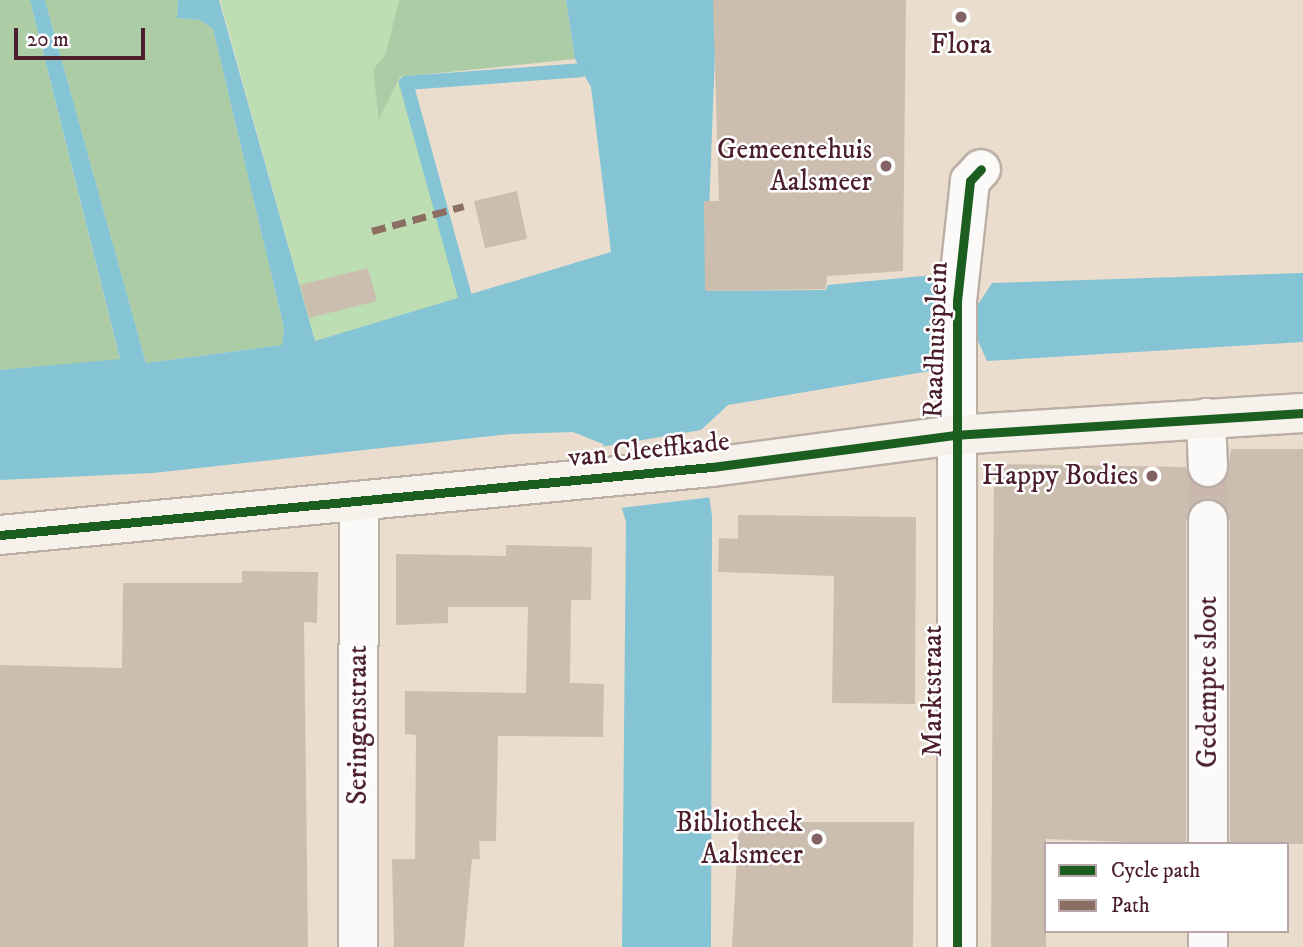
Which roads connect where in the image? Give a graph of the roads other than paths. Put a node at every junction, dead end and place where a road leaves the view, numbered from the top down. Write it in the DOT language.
graph roads {
  1 [pos="981,169"];
  2 [pos="1303,413"];
  3 [pos="1206,418"];
  4 [pos="954,435"];
  5 [pos="1208,467"];
  6 [pos="359,502"];
  7 [pos="1208,520"];
  8 [pos="0,535"];
  9 [pos="1208,842"];
  10 [pos="358,947"];
  11 [pos="957,947"];
  1 -- 4 [label="street, Raadhuisplein"];
  2 -- 3 [label="main road, van Cleeffkade"];
  3 -- 4 [label="main road, van Cleeffkade"];
  3 -- 5 [label="street"];
  4 -- 6 [label="main road, van Cleeffkade"];
  4 -- 11 [label="street, Marktstraat"];
  6 -- 8 [label="main road, van Cleeffkade"];
  6 -- 10 [label="street, Seringenstraat"];
  7 -- 9 [label="street, Gedempte sloot"];
}
